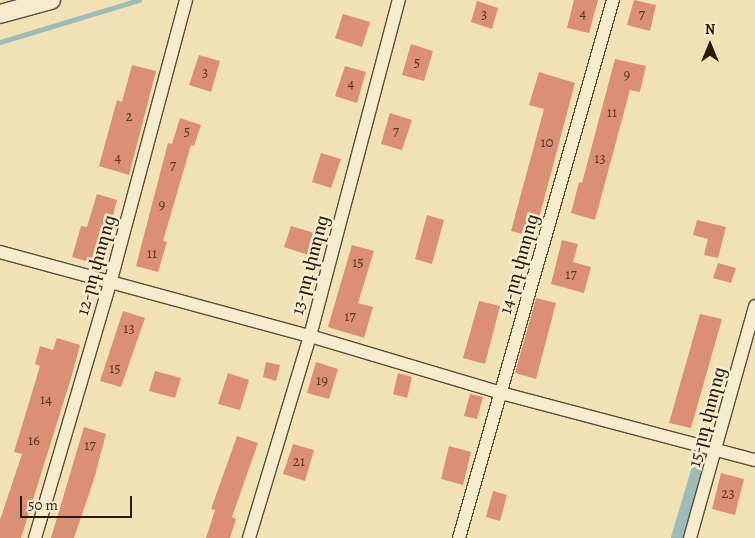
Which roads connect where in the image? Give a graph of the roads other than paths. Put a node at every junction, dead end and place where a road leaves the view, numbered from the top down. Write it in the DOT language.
graph roads {
  1 [pos="51,0"];
  2 [pos="186,0"];
  3 [pos="399,0"];
  4 [pos="613,0"];
  5 [pos="0,14"];
  6 [pos="0,252"];
  7 [pos="110,280"];
  8 [pos="755,306"];
  9 [pos="310,336"];
  10 [pos="501,393"];
  11 [pos="717,448"];
  12 [pos="755,460"];
  13 [pos="35,538"];
  14 [pos="249,538"];
  15 [pos="459,538"];
  16 [pos="690,538"];
  1 -- 5 [label="main road"];
  2 -- 7 [label="street, 12-րդ փողոց"];
  3 -- 9 [label="street, 13-րդ փողոց"];
  4 -- 10 [label="street, 14-րդ փողոց"];
  6 -- 7 [label="street"];
  7 -- 9 [label="street"];
  7 -- 13 [label="street, 12-րդ փողոց"];
  8 -- 11 [label="street, 15-րդ փողոց"];
  9 -- 10 [label="street"];
  9 -- 14 [label="street, 13-րդ փողոց"];
  10 -- 11 [label="street"];
  10 -- 15 [label="street, 14-րդ փողոց"];
  11 -- 12 [label="street"];
  11 -- 16 [label="street, 15-րդ փողոց"];
}
